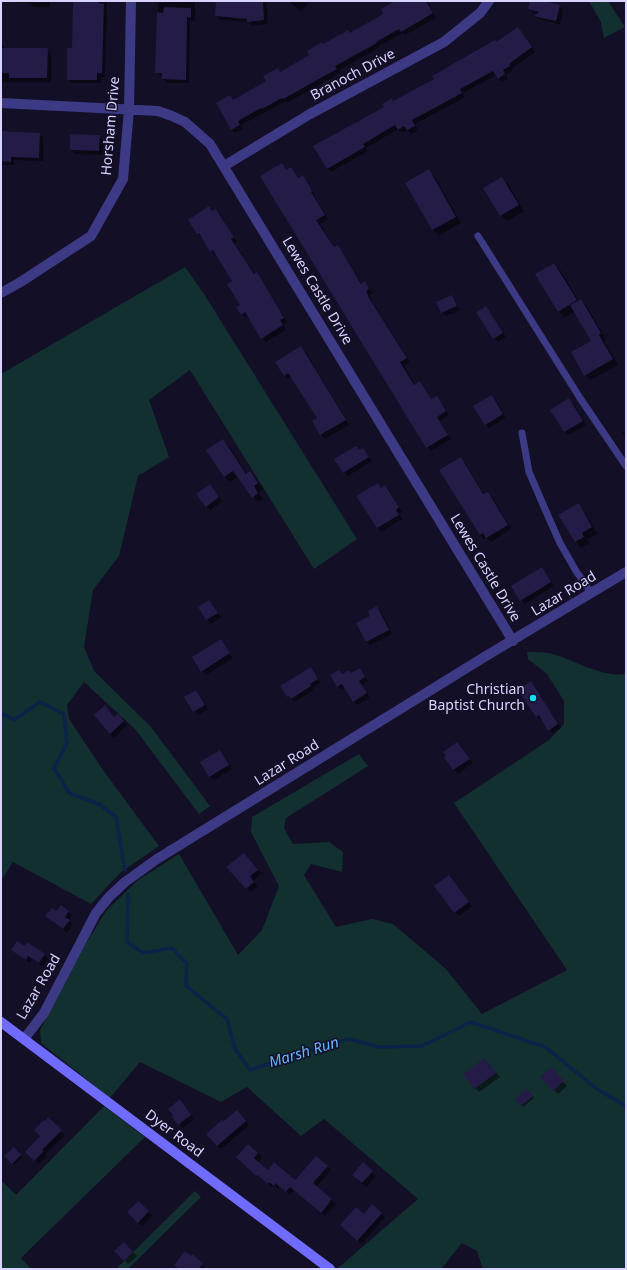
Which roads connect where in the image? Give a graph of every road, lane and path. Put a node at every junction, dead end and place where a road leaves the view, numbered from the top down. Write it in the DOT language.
graph roads {
  1 [pos="131,1"];
  2 [pos="489,1"];
  3 [pos="1,103"];
  4 [pos="129,110"];
  5 [pos="224,166"];
  6 [pos="478,236"];
  7 [pos="1,293"];
  8 [pos="522,433"];
  9 [pos="626,466"];
  10 [pos="626,572"];
  11 [pos="592,594"];
  12 [pos="513,641"];
  13 [pos="1,1022"];
  14 [pos="24,1039"];
  15 [pos="330,1269"];
  1 -- 4 [label="street, Horsham Drive"];
  2 -- 5 [label="street, Branoch Drive"];
  3 -- 4 [label="street, Lewes Castle Drive"];
  4 -- 5 [label="street, Lewes Castle Drive"];
  4 -- 7 [label="street, Horsham Drive"];
  5 -- 12 [label="street, Lewes Castle Drive"];
  6 -- 9 [label="lane"];
  8 -- 11 [label="lane"];
  10 -- 11 [label="street, Lazar Road"];
  11 -- 12 [label="street, Lazar Road"];
  12 -- 14 [label="street, Lazar Road"];
  13 -- 14 [label="street, Dyer Road"];
  14 -- 15 [label="street, Dyer Road"];
}
